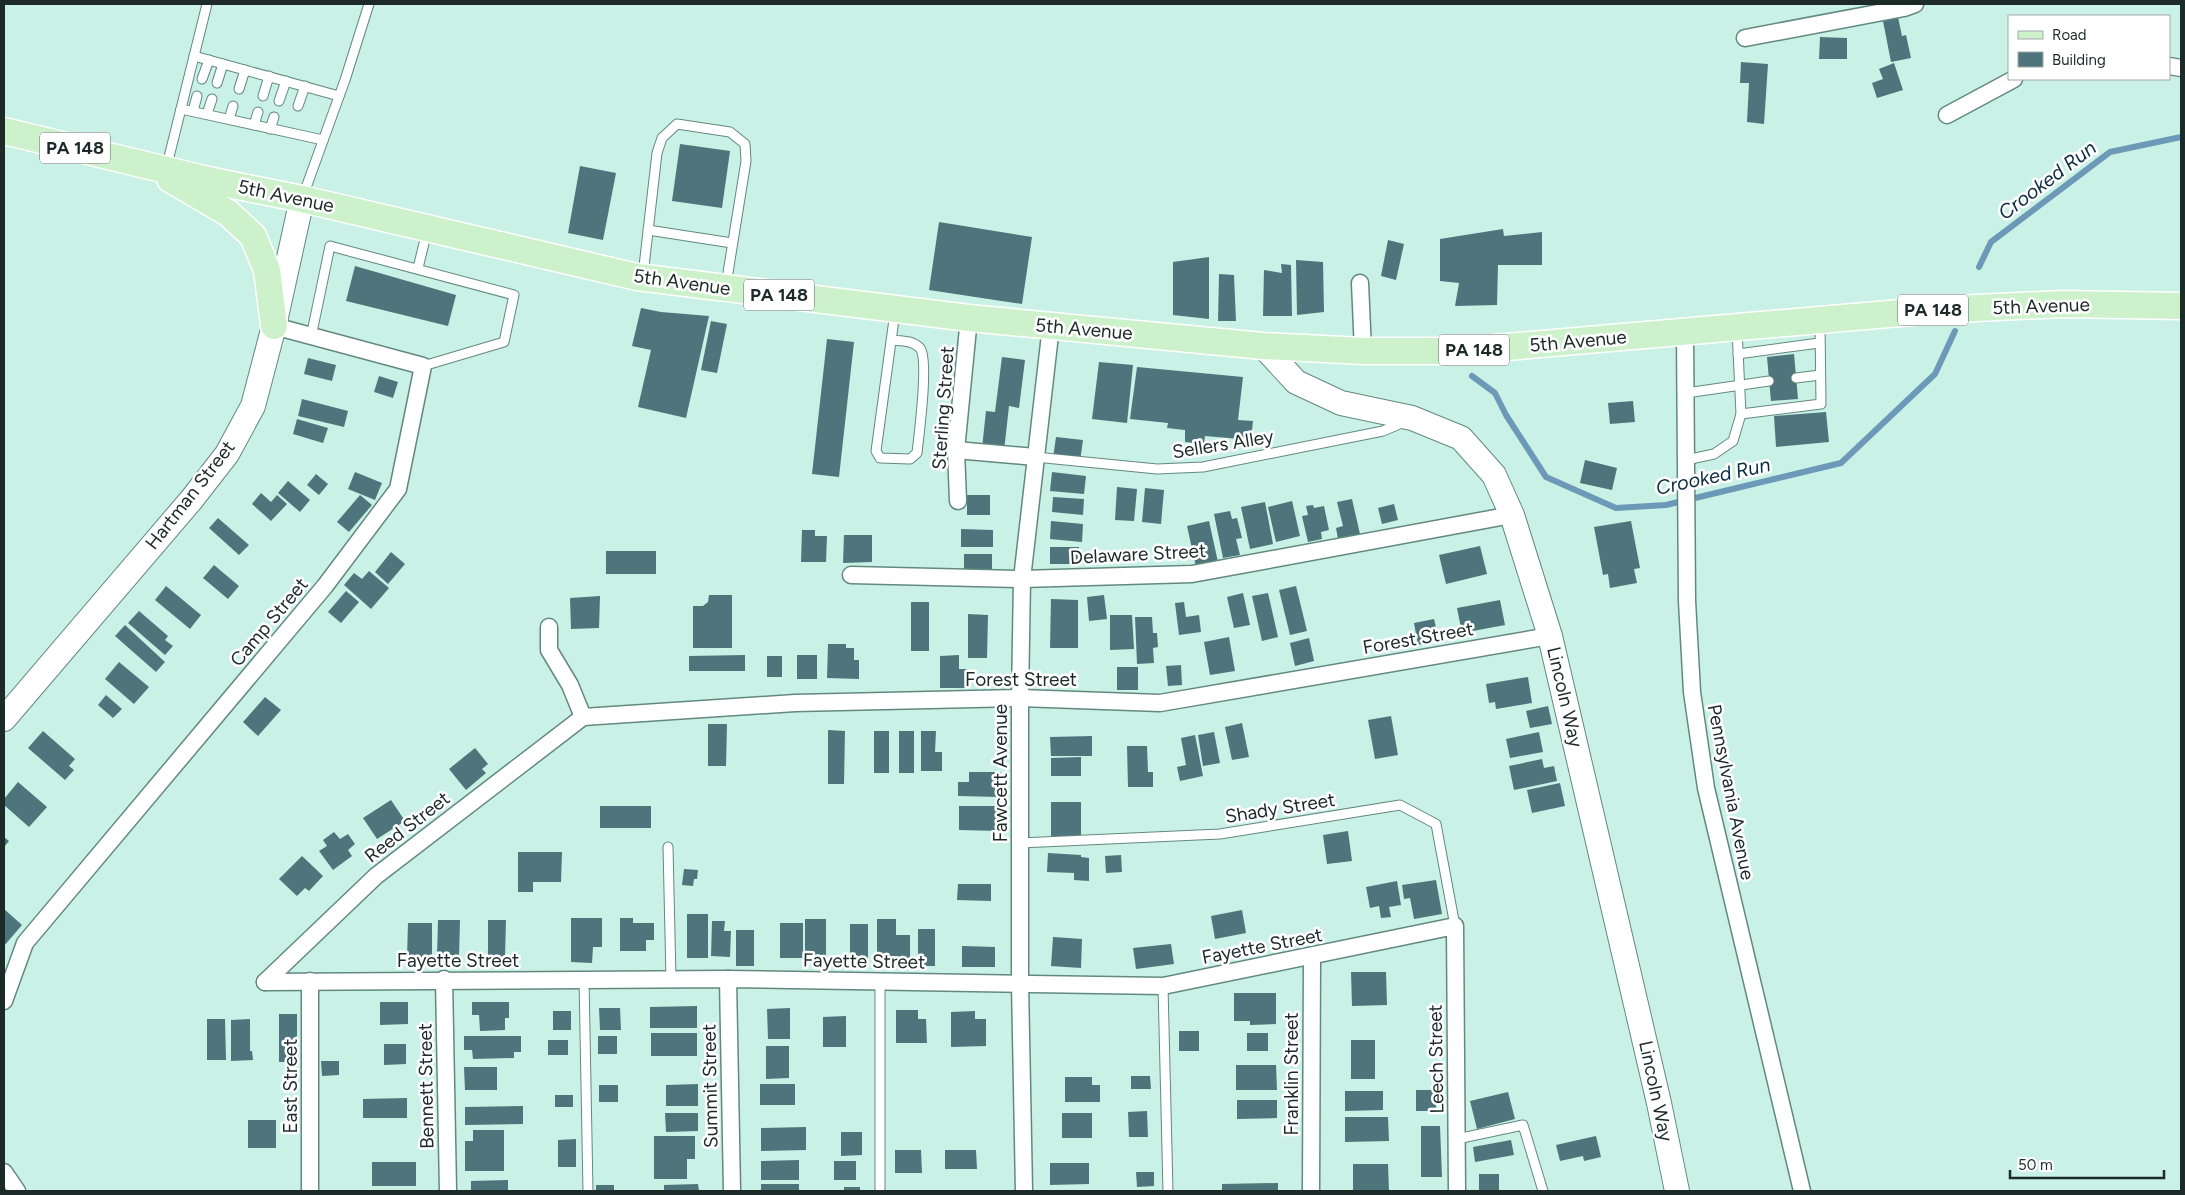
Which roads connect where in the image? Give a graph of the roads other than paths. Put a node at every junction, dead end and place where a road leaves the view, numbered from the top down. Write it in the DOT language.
graph roads {
  1 [pos="207,4"];
  2 [pos="369,4"];
  3 [pos="1915,4"];
  4 [pos="1745,38"];
  5 [pos="194,56"];
  6 [pos="209,60"];
  7 [pos="223,64"];
  8 [pos="245,70"];
  9 [pos="269,76"];
  10 [pos="202,79"];
  11 [pos="2012,80"];
  12 [pos="286,81"];
  13 [pos="217,83"];
  14 [pos="305,86"];
  15 [pos="238,89"];
  16 [pos="197,96"];
  17 [pos="263,96"];
  18 [pos="339,96"];
  19 [pos="212,99"];
  20 [pos="280,101"];
  21 [pos="233,106"];
  22 [pos="298,106"];
  23 [pos="181,109"];
  24 [pos="193,111"];
  25 [pos="258,112"];
  26 [pos="207,114"];
  27 [pos="1946,115"];
  28 [pos="274,117"];
  29 [pos="229,119"];
  30 [pos="292,122"];
  31 [pos="254,125"];
  32 [pos="270,128"];
  33 [pos="4,131"];
  34 [pos="288,132"];
  35 [pos="324,140"];
  36 [pos="156,168"];
  37 [pos="302,199"];
  38 [pos="428,228"];
  39 [pos="648,230"];
  40 [pos="732,243"];
  41 [pos="418,268"];
  42 [pos="643,278"];
  43 [pos="1360,283"];
  44 [pos="726,288"];
  45 [pos="2181,306"];
  46 [pos="895,309"];
  47 [pos="970,318"];
  48 [pos="274,326"];
  49 [pos="1051,326"];
  50 [pos="1737,327"];
  51 [pos="1685,332"];
  52 [pos="1820,332"];
  53 [pos="311,337"];
  54 [pos="891,340"];
  55 [pos="1262,346"];
  56 [pos="1363,351"];
  57 [pos="1738,354"];
  58 [pos="423,366"];
  59 [pos="1820,375"];
  60 [pos="1796,378"];
  61 [pos="1769,381"];
  62 [pos="1739,385"];
  63 [pos="1686,393"];
  64 [pos="1741,414"];
  65 [pos="1412,418"];
  66 [pos="956,450"];
  67 [pos="1035,457"];
  68 [pos="1686,460"];
  69 [pos="958,501"];
  70 [pos="1512,515"];
  71 [pos="851,575"];
  72 [pos="1022,579"];
  73 [pos="549,628"];
  74 [pos="1550,636"];
  75 [pos="1020,698"];
  76 [pos="583,717"];
  77 [pos="4,719"];
  78 [pos="1020,843"];
  79 [pos="668,847"];
  80 [pos="1455,926"];
  81 [pos="1312,957"];
  82 [pos="444,979"];
  83 [pos="584,979"];
  84 [pos="671,979"];
  85 [pos="728,979"];
  86 [pos="310,981"];
  87 [pos="880,981"];
  88 [pos="265,982"];
  89 [pos="1020,983"];
  90 [pos="1163,986"];
  91 [pos="4,1001"];
  92 [pos="1457,1139"];
  93 [pos="4,1172"];
  94 [pos="17,1191"];
  95 [pos="310,1191"];
  96 [pos="448,1191"];
  97 [pos="588,1191"];
  98 [pos="732,1191"];
  99 [pos="880,1191"];
  100 [pos="1024,1191"];
  101 [pos="1168,1191"];
  102 [pos="1311,1191"];
  103 [pos="1457,1191"];
  104 [pos="1544,1191"];
  105 [pos="1677,1191"];
  106 [pos="1802,1191"];
  1 -- 5 [label="lane"];
  2 -- 18 [label="lane"];
  3 -- 4 [label="street"];
  5 -- 6 [label="lane"];
  5 -- 23 [label="lane"];
  6 -- 7 [label="lane"];
  6 -- 10 [label="lane"];
  7 -- 8 [label="lane"];
  7 -- 13 [label="lane"];
  8 -- 9 [label="lane"];
  8 -- 15 [label="lane"];
  9 -- 12 [label="lane"];
  9 -- 17 [label="lane"];
  11 -- 27 [label="street"];
  12 -- 14 [label="lane"];
  12 -- 20 [label="lane"];
  14 -- 18 [label="lane"];
  14 -- 22 [label="lane"];
  16 -- 24 [label="lane"];
  18 -- 35 [label="lane"];
  19 -- 26 [label="lane"];
  21 -- 29 [label="lane"];
  23 -- 24 [label="lane"];
  23 -- 36 [label="lane"];
  24 -- 26 [label="lane"];
  25 -- 31 [label="lane"];
  26 -- 29 [label="lane"];
  28 -- 32 [label="lane"];
  29 -- 31 [label="lane"];
  30 -- 34 [label="lane"];
  31 -- 32 [label="lane"];
  32 -- 34 [label="lane"];
  33 -- 36 [label="main road, 5th Avenue / PA 148"];
  34 -- 35 [label="lane"];
  35 -- 37 [label="lane"];
  36 -- 37 [label="main road, 5th Avenue / PA 148"];
  36 -- 48 [label="main road"];
  37 -- 38 [label="main road, 5th Avenue / PA 148"];
  37 -- 48 [label="main road, Hartman Street"];
  38 -- 41 [label="lane"];
  38 -- 42 [label="main road, 5th Avenue / PA 148"];
  39 -- 40 [label="lane"];
  39 -- 40 [label="lane"];
  39 -- 42 [label="lane"];
  40 -- 44 [label="lane"];
  41 -- 53 [label="lane"];
  41 -- 58 [label="lane"];
  42 -- 44 [label="main road, 5th Avenue / PA 148"];
  43 -- 56 [label="street"];
  44 -- 46 [label="main road, 5th Avenue / PA 148"];
  45 -- 52 [label="main road, 5th Avenue / PA 148"];
  46 -- 47 [label="main road, 5th Avenue / PA 148"];
  46 -- 54 [label="lane"];
  47 -- 49 [label="main road, 5th Avenue / PA 148"];
  47 -- 66 [label="street, Sterling Street"];
  48 -- 53 [label="street"];
  48 -- 77 [label="main road, Hartman Street"];
  49 -- 55 [label="main road, 5th Avenue / PA 148"];
  49 -- 67 [label="street, Fawcett Avenue"];
  50 -- 51 [label="main road, 5th Avenue / PA 148"];
  50 -- 52 [label="main road, 5th Avenue / PA 148"];
  50 -- 57 [label="lane"];
  51 -- 56 [label="main road, 5th Avenue / PA 148"];
  51 -- 63 [label="street, Pennsylvania Avenue"];
  52 -- 57 [label="lane"];
  52 -- 59 [label="lane"];
  53 -- 58 [label="street"];
  54 -- 54 [label="lane"];
  55 -- 56 [label="main road, 5th Avenue / PA 148"];
  55 -- 65 [label="main road, Lincoln Way"];
  57 -- 62 [label="lane"];
  58 -- 91 [label="street, Camp Street"];
  59 -- 60 [label="lane"];
  59 -- 64 [label="lane"];
  61 -- 62 [label="lane"];
  62 -- 63 [label="lane"];
  62 -- 64 [label="lane"];
  63 -- 68 [label="street, Pennsylvania Avenue"];
  64 -- 68 [label="lane"];
  65 -- 67 [label="lane, Sellers Alley"];
  65 -- 70 [label="main road, Lincoln Way"];
  66 -- 67 [label="street"];
  66 -- 69 [label="street, Sterling Street"];
  67 -- 72 [label="street, Fawcett Avenue"];
  68 -- 106 [label="street, Pennsylvania Avenue"];
  70 -- 72 [label="street, Delaware Street"];
  70 -- 74 [label="main road, Lincoln Way"];
  71 -- 72 [label="street, Delaware Street"];
  72 -- 75 [label="street, Fawcett Avenue"];
  73 -- 76 [label="street"];
  74 -- 75 [label="street, Forest Street"];
  74 -- 105 [label="main road, Lincoln Way"];
  75 -- 76 [label="street, Forest Street"];
  75 -- 78 [label="street, Fawcett Avenue"];
  76 -- 88 [label="street, Reed Street"];
  78 -- 80 [label="lane, Shady Street"];
  78 -- 89 [label="street, Fawcett Avenue"];
  79 -- 84 [label="lane"];
  80 -- 81 [label="street, Fayette Street"];
  80 -- 92 [label="street, Leech Street"];
  81 -- 90 [label="street, Fayette Street"];
  81 -- 102 [label="street, Franklin Street"];
  82 -- 83 [label="street, Fayette Street"];
  82 -- 86 [label="street, Fayette Street"];
  82 -- 96 [label="street, Bennett Street"];
  83 -- 84 [label="street, Fayette Street"];
  83 -- 97 [label="lane"];
  84 -- 85 [label="street, Fayette Street"];
  85 -- 87 [label="street, Fayette Street"];
  85 -- 98 [label="street, Summit Street"];
  86 -- 88 [label="street, Fayette Street"];
  86 -- 95 [label="street, East Street"];
  87 -- 89 [label="street, Fayette Street"];
  87 -- 99 [label="lane"];
  89 -- 90 [label="street, Fayette Street"];
  89 -- 100 [label="street, Fawcett Avenue"];
  90 -- 101 [label="lane"];
  92 -- 103 [label="street, Leech Street"];
  92 -- 104 [label="lane"];
  93 -- 94 [label="street"];
}
